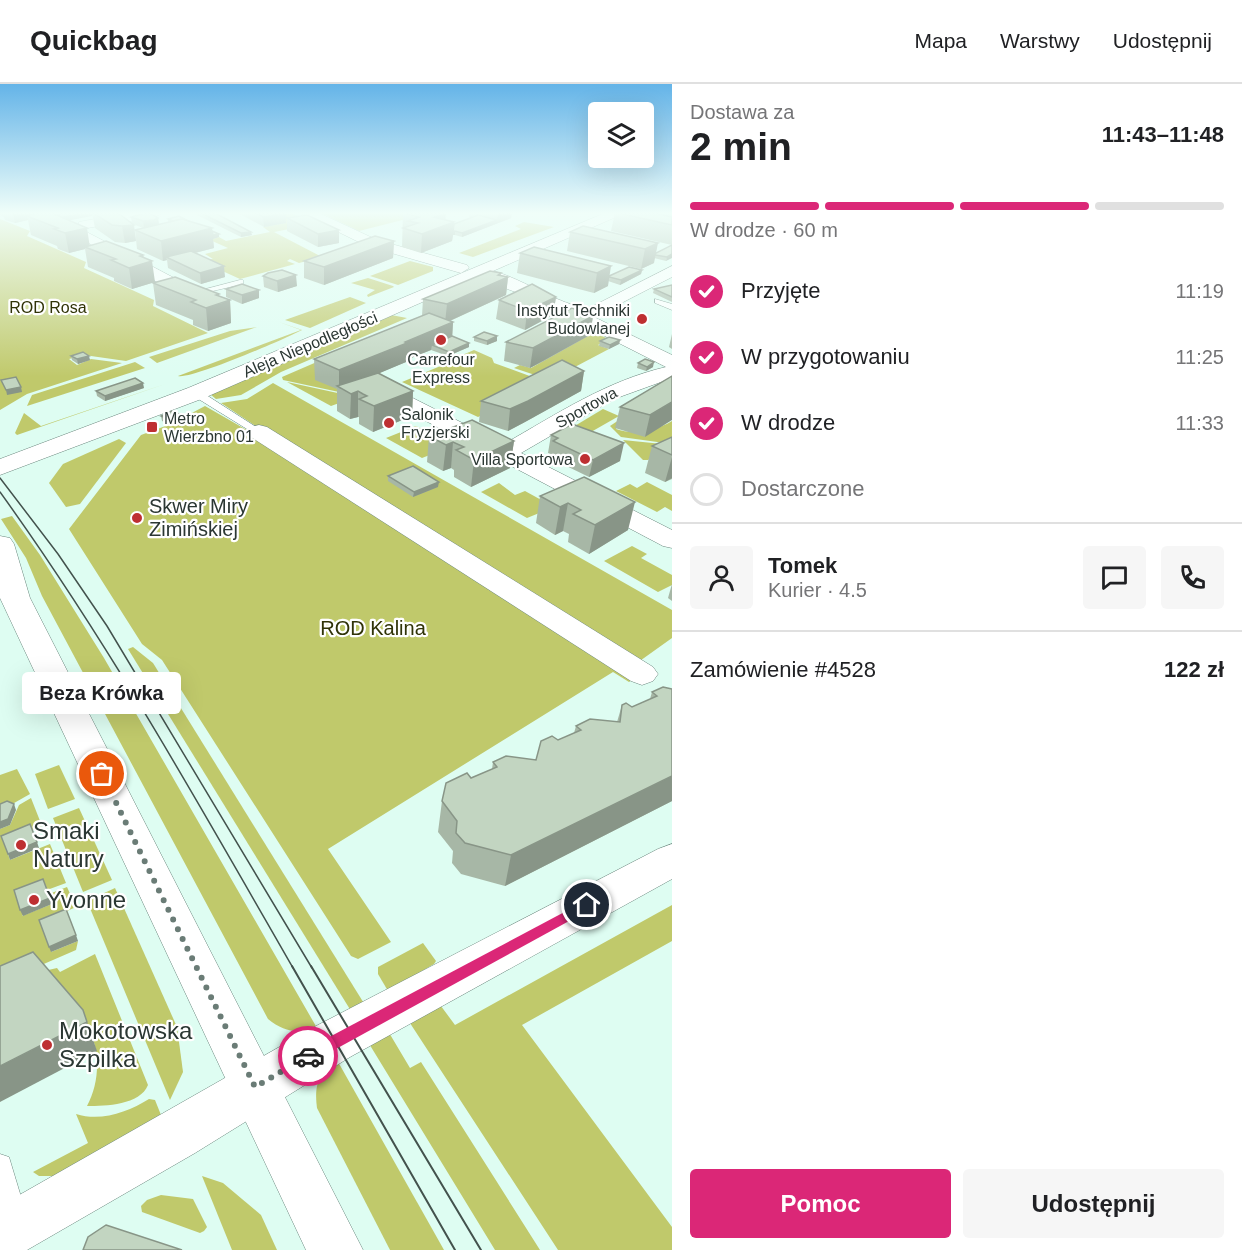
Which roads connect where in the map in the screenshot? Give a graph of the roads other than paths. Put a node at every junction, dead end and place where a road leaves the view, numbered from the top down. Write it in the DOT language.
graph roads {
  1 [pos="141,267"];
  2 [pos="456,267"];
  3 [pos="478,267"];
  4 [pos="479,267"];
  5 [pos="470,271"];
  6 [pos="672,271"];
  7 [pos="240,282"];
  8 [pos="190,294"];
  9 [pos="658,301"];
  10 [pos="672,308"];
  11 [pos="578,315"];
  12 [pos="672,363"];
  13 [pos="672,372"];
  14 [pos="376,387"];
  15 [pos="196,393"];
  16 [pos="259,432"];
  17 [pos="0,450"];
  18 [pos="504,453"];
  19 [pos="0,468"];
  20 [pos="672,540"];
  21 [pos="0,543"];
  22 [pos="7,591"];
  23 [pos="642,674"];
  24 [pos="672,860"];
  25 [pos="255,1087"];
  26 [pos="0,1166"];
  27 [pos="8,1231"];
  28 [pos="335,1250"];
  1 -- 8 [label="street"];
  2 -- 5 [label="street"];
  3 -- 5 [label="main road, Aleja Niepodległości"];
  4 -- 5 [label="main road, Aleja Niepodległości"];
  5 -- 11 [label="street"];
  5 -- 15 [label="main road, Aleja Niepodległości"];
  5 -- 17 [label="main road, Aleja Niepodległości"];
  6 -- 11 [label="street"];
  7 -- 8 [label="lane"];
  9 -- 10 [label="lane"];
  11 -- 12 [label="street"];
  13 -- 18 [label="street, Sportowa"];
  14 -- 18 [label="street"];
  15 -- 16 [label="lane"];
  15 -- 19 [label="main road, Aleja Niepodległości"];
  16 -- 23 [label="street"];
  18 -- 20 [label="street"];
  21 -- 22 [label="main road"];
  22 -- 25 [label="main road"];
  24 -- 25 [label="street"];
  25 -- 27 [label="street"];
  25 -- 28 [label="main road"];
  26 -- 27 [label="lane"];
}
